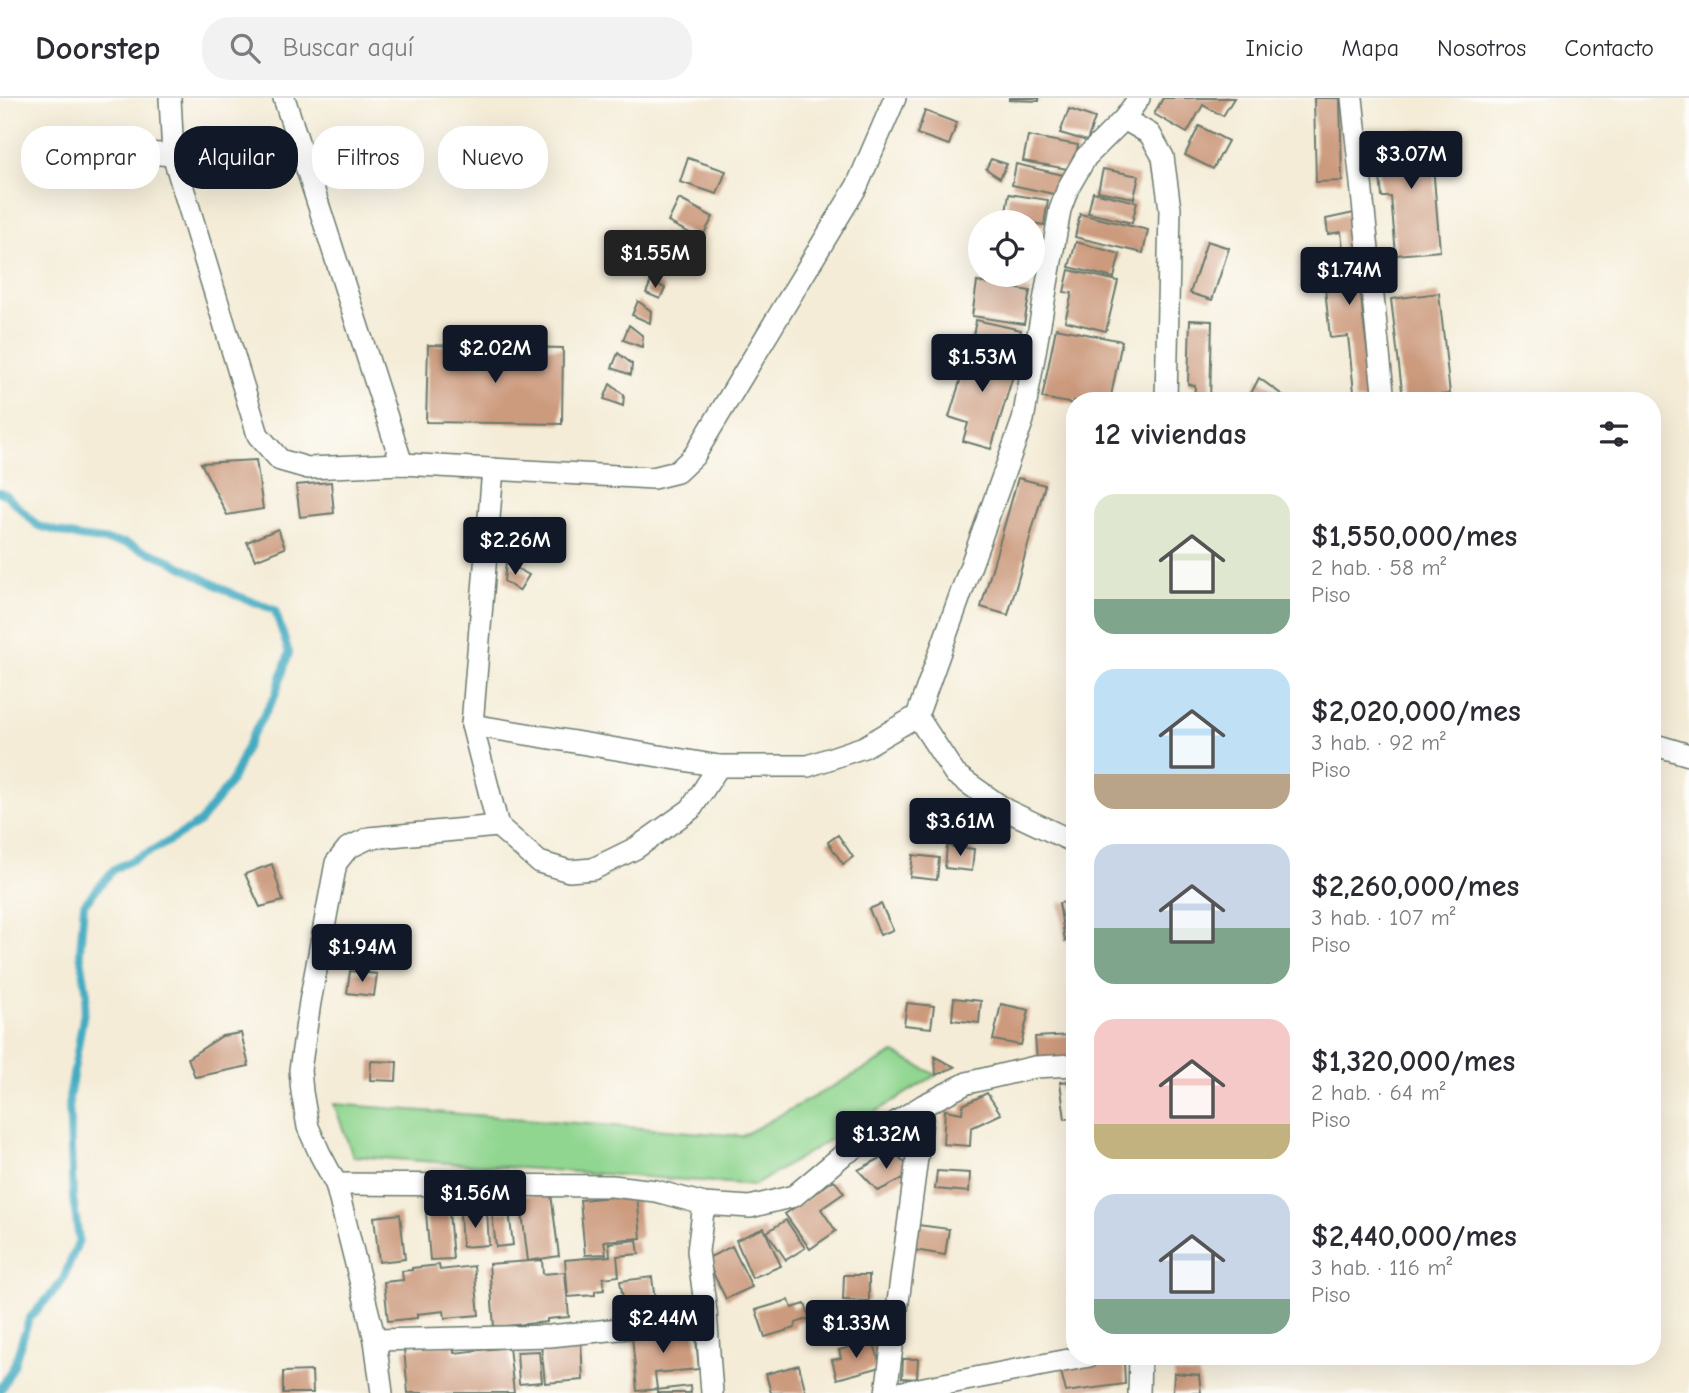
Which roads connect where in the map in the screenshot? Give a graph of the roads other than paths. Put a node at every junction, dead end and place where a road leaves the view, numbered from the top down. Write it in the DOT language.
graph roads {
  1 [pos="170,98"];
  2 [pos="284,98"];
  3 [pos="895,98"];
  4 [pos="1139,98"];
  5 [pos="1352,98"];
  6 [pos="1124,119"];
  7 [pos="160,154"];
  8 [pos="173,155"];
  9 [pos="1166,392"];
  10 [pos="1383,392"];
  11 [pos="402,464"];
  12 [pos="493,469"];
  13 [pos="917,716"];
  14 [pos="472,725"];
  15 [pos="1661,747"];
  16 [pos="1689,755"];
  17 [pos="719,766"];
  18 [pos="498,826"];
  19 [pos="1066,838"];
  20 [pos="1066,1065"];
  21 [pos="924,1105"];
  22 [pos="336,1185"];
  23 [pos="704,1205"];
  24 [pos="705,1312"];
  25 [pos="376,1340"];
  26 [pos="1066,1360"];
  27 [pos="1140,1365"];
  28 [pos="382,1393"];
  29 [pos="712,1393"];
  30 [pos="886,1393"];
  31 [pos="898,1393"];
  32 [pos="1139,1393"];
  1 -- 8 [label="street"];
  2 -- 11 [label="street"];
  3 -- 12 [label="street"];
  4 -- 6 [label="street"];
  5 -- 10 [label="street"];
  6 -- 9 [label="street"];
  6 -- 13 [label="street"];
  7 -- 8 [label="street"];
  8 -- 11 [label="street"];
  11 -- 12 [label="street"];
  12 -- 14 [label="street"];
  13 -- 17 [label="street"];
  13 -- 19 [label="street"];
  14 -- 17 [label="street"];
  14 -- 18 [label="street"];
  15 -- 16 [label="street"];
  17 -- 18 [label="street"];
  18 -- 22 [label="street"];
  20 -- 21 [label="street"];
  21 -- 23 [label="street"];
  21 -- 30 [label="street"];
  22 -- 23 [label="street"];
  22 -- 25 [label="street"];
  23 -- 24 [label="street"];
  24 -- 25 [label="street"];
  24 -- 29 [label="street"];
  25 -- 28 [label="street"];
  26 -- 31 [label="street"];
  27 -- 32 [label="street"];
}
